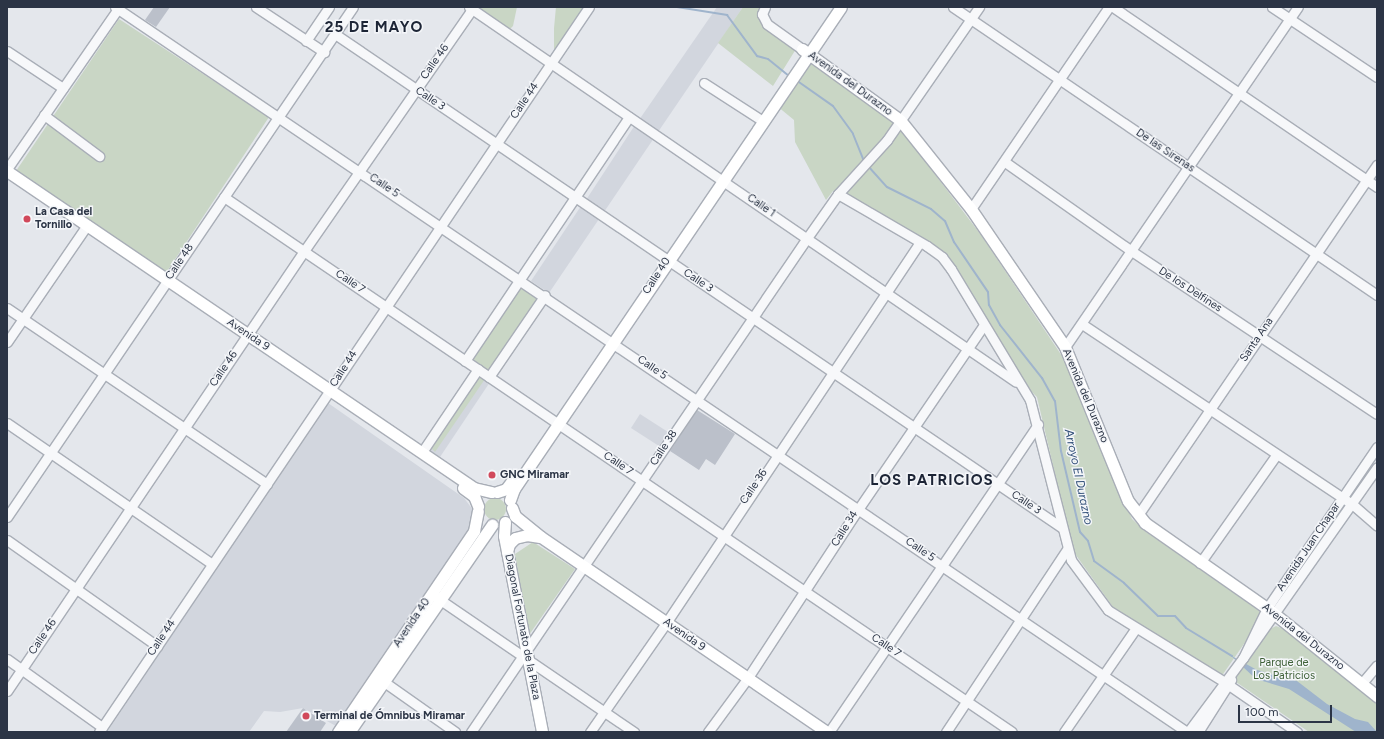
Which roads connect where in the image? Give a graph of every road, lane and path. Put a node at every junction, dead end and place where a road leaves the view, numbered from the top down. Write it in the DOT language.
graph roads {
  1 [pos="256,7"];
  2 [pos="329,7"];
  3 [pos="353,7"];
  4 [pos="589,7"];
  5 [pos="765,7"];
  6 [pos="832,7"];
  7 [pos="841,7"];
  8 [pos="953,7"];
  9 [pos="979,7"];
  10 [pos="1109,7"];
  11 [pos="1113,7"];
  12 [pos="1272,7"];
  13 [pos="1298,7"];
  14 [pos="118,8"];
  15 [pos="470,8"];
  16 [pos="971,19"];
  17 [pos="1290,19"];
  18 [pos="336,34"];
  19 [pos="306,41"];
  20 [pos="7,51"];
  21 [pos="805,51"];
  22 [pos="324,52"];
  23 [pos="551,63"];
  24 [pos="1377,77"];
  25 [pos="1061,80"];
  26 [pos="704,83"];
  27 [pos="63,88"];
  28 [pos="416,90"];
  29 [pos="1238,92"];
  30 [pos="44,115"];
  31 [pos="279,115"];
  32 [pos="629,117"];
  33 [pos="759,119"];
  34 [pos="900,120"];
  35 [pos="496,144"];
  36 [pos="99,156"];
  37 [pos="1004,162"];
  38 [pos="1377,165"];
  39 [pos="1189,167"];
  40 [pos="7,170"];
  41 [pos="360,170"];
  42 [pos="720,178"];
  43 [pos="7,179"];
  44 [pos="1366,180"];
  45 [pos="1377,187"];
  46 [pos="838,194"];
  47 [pos="224,197"];
  48 [pos="575,198"];
  49 [pos="971,209"];
  50 [pos="441,225"];
  51 [pos="85,228"];
  52 [pos="807,238"];
  53 [pos="919,243"];
  54 [pos="1130,250"];
  55 [pos="304,251"];
  56 [pos="1316,254"];
  57 [pos="665,259"];
  58 [pos="520,278"];
  59 [pos="166,283"];
  60 [pos="886,292"];
  61 [pos="544,295"];
  62 [pos="1377,295"];
  63 [pos="385,306"];
  64 [pos="7,308"];
  65 [pos="752,318"];
  66 [pos="23,319"];
  67 [pos="1082,324"];
  68 [pos="983,326"];
  69 [pos="1260,336"];
  70 [pos="246,337"];
  71 [pos="611,340"];
  72 [pos="7,342"];
  73 [pos="1065,347"];
  74 [pos="968,348"];
  75 [pos="465,361"];
  76 [pos="478,369"];
  77 [pos="832,372"];
  78 [pos="104,373"];
  79 [pos="489,377"];
  80 [pos="1019,384"];
  81 [pos="328,393"];
  82 [pos="697,398"];
  83 [pos="1211,408"];
  84 [pos="1377,414"];
  85 [pos="556,422"];
  86 [pos="1037,422"];
  87 [pos="7,423"];
  88 [pos="185,427"];
  89 [pos="914,427"];
  90 [pos="1377,447"];
  91 [pos="422,452"];
  92 [pos="50,453"];
  93 [pos="778,453"];
  94 [pos="1277,454"];
  95 [pos="1377,467"];
  96 [pos="642,480"];
  97 [pos="267,484"];
  98 [pos="997,484"];
  99 [pos="494,492"];
  100 [pos="1342,498"];
  101 [pos="511,504"];
  102 [pos="1352,504"];
  103 [pos="131,507"];
  104 [pos="859,508"];
  105 [pos="478,509"];
  106 [pos="1138,515"];
  107 [pos="7,517"];
  108 [pos="506,521"];
  109 [pos="492,525"];
  110 [pos="1377,526"];
  111 [pos="1061,527"];
  112 [pos="722,535"];
  113 [pos="541,537"];
  114 [pos="7,540"];
  115 [pos="1067,549"];
  116 [pos="507,552"];
  117 [pos="1200,563"];
  118 [pos="212,564"];
  119 [pos="942,564"];
  120 [pos="585,567"];
  121 [pos="76,588"];
  122 [pos="805,592"];
  123 [pos="435,597"];
  124 [pos="1271,611"];
  125 [pos="1021,618"];
  126 [pos="666,623"];
  127 [pos="1136,628"];
  128 [pos="157,646"];
  129 [pos="885,646"];
  130 [pos="524,656"];
  131 [pos="7,659"];
  132 [pos="1377,665"];
  133 [pos="22,669"];
  134 [pos="1104,674"];
  135 [pos="380,678"];
  136 [pos="747,679"];
  137 [pos="1226,683"];
  138 [pos="1362,683"];
  139 [pos="7,690"];
  140 [pos="1377,696"];
  141 [pos="966,701"];
  142 [pos="604,711"];
  143 [pos="100,729"];
  144 [pos="338,732"];
  145 [pos="349,732"];
  146 [pos="455,732"];
  147 [pos="471,732"];
  148 [pos="534,732"];
  149 [pos="542,732"];
  150 [pos="590,732"];
  151 [pos="634,732"];
  152 [pos="708,732"];
  153 [pos="828,732"];
  154 [pos="946,732"];
  155 [pos="1012,732"];
  156 [pos="1064,732"];
  157 [pos="1187,732"];
  158 [pos="1198,732"];
  159 [pos="1296,732"];
  1 -- 19 [label="street"];
  2 -- 19 [label="street"];
  3 -- 18 [label="street, Calle 48"];
  4 -- 23 [label="street, Calle 44"];
  5 -- 21 [label="street"];
  6 -- 21 [label="main road"];
  7 -- 21 [label="main road"];
  8 -- 16 [label="street, De las Sirenas"];
  9 -- 16 [label="street, Calle 38"];
  10 -- 25 [label="street"];
  11 -- 29 [label="street"];
  12 -- 17 [label="street"];
  13 -- 17 [label="street"];
  14 -- 27 [label="street"];
  14 -- 31 [label="street, Calle 5"];
  15 -- 23 [label="street, Calle 1"];
  15 -- 28 [label="street, Calle 46"];
  16 -- 25 [label="street, De las Sirenas"];
  16 -- 34 [label="street, Calle 38"];
  17 -- 24 [label="street"];
  17 -- 29 [label="street"];
  18 -- 22 [label="street, Calle 48"];
  18 -- 28 [label="street, Calle 3"];
  19 -- 22 [label="street"];
  20 -- 27 [label="street"];
  21 -- 33 [label="main road, Calle 40"];
  21 -- 34 [label="main road, Avenida del Durazno"];
  22 -- 31 [label="street, Calle 48"];
  23 -- 32 [label="street, Calle 1"];
  23 -- 35 [label="street, Calle 44"];
  25 -- 37 [label="street"];
  25 -- 39 [label="street, De las Sirenas"];
  26 -- 33 [label="street"];
  27 -- 30 [label="street"];
  28 -- 35 [label="street, Calle 3"];
  28 -- 41 [label="street, Calle 46"];
  29 -- 39 [label="street"];
  29 -- 44 [label="street"];
  30 -- 36 [label="street"];
  30 -- 40 [label="street"];
  31 -- 41 [label="street, Calle 5"];
  31 -- 47 [label="street, Calle 48"];
  32 -- 42 [label="street, Calle 1"];
  32 -- 48 [label="street"];
  33 -- 42 [label="main road, Calle 40"];
  34 -- 46 [label="street, Calle 38"];
  34 -- 49 [label="main road, Avenida del Durazno"];
  35 -- 48 [label="street, Calle 3"];
  35 -- 50 [label="street, Calle 44"];
  37 -- 49 [label="street"];
  37 -- 54 [label="street, De los Delfines"];
  38 -- 44 [label="street, Santa Ana"];
  39 -- 54 [label="street"];
  39 -- 56 [label="street, De las Sirenas"];
  40 -- 51 [label="main road, Avenida 9"];
  41 -- 50 [label="street, Calle 5"];
  41 -- 55 [label="street, Calle 46"];
  42 -- 52 [label="street, Calle 1"];
  42 -- 57 [label="main road, Calle 40"];
  43 -- 51 [label="main road, Avenida 9"];
  44 -- 45 [label="street"];
  44 -- 56 [label="street, Santa Ana"];
  46 -- 52 [label="street, Calle 38"];
  46 -- 53 [label="street"];
  47 -- 55 [label="street, Calle 7"];
  47 -- 59 [label="street, Calle 48"];
  48 -- 57 [label="street, Calle 3"];
  48 -- 58 [label="street"];
  49 -- 73 [label="main road, Avenida del Durazno"];
  50 -- 58 [label="street, Calle 5"];
  50 -- 63 [label="street, Calle 44"];
  51 -- 59 [label="main road, Avenida 9"];
  51 -- 66 [label="street"];
  52 -- 60 [label="street, Calle 1"];
  52 -- 65 [label="street, Calle 38"];
  53 -- 60 [label="street, Calle 36"];
  53 -- 68 [label="street"];
  54 -- 67 [label="street"];
  54 -- 69 [label="street, De los Delfines"];
  55 -- 63 [label="street, Calle 7"];
  55 -- 70 [label="street, Calle 46"];
  56 -- 62 [label="street, De las Sirenas"];
  56 -- 69 [label="street, Santa Ana"];
  57 -- 65 [label="street, Calle 3"];
  57 -- 71 [label="main road, Calle 40"];
  58 -- 61 [label="street, Calle 5"];
  58 -- 75 [label="street"];
  59 -- 70 [label="main road, Avenida 9"];
  59 -- 78 [label="street, Calle 48"];
  60 -- 74 [label="street, Calle 1"];
  60 -- 77 [label="street, Calle 36"];
  61 -- 71 [label="street, Calle 5"];
  61 -- 79 [label="street"];
  63 -- 75 [label="street, Calle 7"];
  63 -- 81 [label="street, Calle 44"];
  64 -- 66 [label="street"];
  65 -- 77 [label="street, Calle 3"];
  65 -- 82 [label="street, Calle 38"];
  66 -- 72 [label="street"];
  66 -- 78 [label="street"];
  67 -- 73 [label="street"];
  67 -- 83 [label="street"];
  68 -- 74 [label="street, Calle 34"];
  68 -- 80 [label="street"];
  69 -- 83 [label="street, Santa Ana"];
  69 -- 84 [label="street, De los Delfines"];
  70 -- 81 [label="main road, Avenida 9"];
  70 -- 88 [label="street, Calle 46"];
  71 -- 82 [label="street, Calle 5"];
  71 -- 85 [label="main road, Calle 40"];
  73 -- 106 [label="main road, Avenida del Durazno"];
  74 -- 80 [label="street, Calle 1"];
  74 -- 89 [label="street, Calle 34"];
  75 -- 76 [label="street, Calle 7"];
  76 -- 79 [label="street, Calle 7"];
  76 -- 91 [label="street"];
  77 -- 89 [label="street, Calle 3"];
  77 -- 93 [label="street, Calle 36"];
  78 -- 88 [label="street"];
  78 -- 92 [label="street, Calle 48"];
  79 -- 85 [label="street, Calle 7"];
  80 -- 86 [label="street, Calle 1"];
  81 -- 91 [label="main road, Avenida 9"];
  81 -- 97 [label="street, Calle 44"];
  81 -- 105 [label="main road, Avenida 9"];
  82 -- 93 [label="street, Calle 5"];
  82 -- 96 [label="street, Calle 38"];
  83 -- 94 [label="street"];
  83 -- 106 [label="street, Santa Ana"];
  85 -- 96 [label="street, Calle 7"];
  85 -- 99 [label="main road, Calle 40"];
  85 -- 101 [label="main road, Calle 40"];
  86 -- 98 [label="street"];
  86 -- 111 [label="street, Calle 1"];
  87 -- 92 [label="street"];
  88 -- 97 [label="street"];
  88 -- 103 [label="street, Calle 46"];
  89 -- 98 [label="street, Calle 3"];
  89 -- 104 [label="street, Calle 34"];
  90 -- 100 [label="street, Avenida Juan Chapar"];
  91 -- 99 [label="main road, Avenida 9"];
  92 -- 103 [label="street"];
  92 -- 107 [label="street, Calle 48"];
  93 -- 104 [label="street, Calle 5"];
  93 -- 112 [label="street, Calle 36"];
  94 -- 100 [label="street"];
  94 -- 117 [label="street"];
  95 -- 102 [label="street, Avenida Juan Chapar"];
  96 -- 112 [label="street, Calle 7"];
  96 -- 120 [label="street, Calle 38"];
  97 -- 118 [label="street, Calle 44"];
  98 -- 111 [label="street, Calle 3"];
  98 -- 119 [label="street"];
  99 -- 101 [label="main road"];
  99 -- 105 [label="main road"];
  100 -- 102 [label="street"];
  100 -- 124 [label="street, Avenida Juan Chapar"];
  101 -- 108 [label="main road"];
  101 -- 113 [label="main road, Avenida 9"];
  102 -- 110 [label="street"];
  102 -- 124 [label="street, Avenida Juan Chapar"];
  103 -- 118 [label="street"];
  103 -- 121 [label="street, Calle 46"];
  104 -- 119 [label="street, Calle 5"];
  104 -- 122 [label="street, Calle 34"];
  105 -- 109 [label="main road"];
  105 -- 123 [label="main road, Avenida 40"];
  106 -- 117 [label="main road, Avenida del Durazno"];
  108 -- 109 [label="main road"];
  108 -- 113 [label="main road, Avenida 9"];
  108 -- 116 [label="main road, Diagonal Fortunato de la Plaza"];
  109 -- 123 [label="main road, Avenida 40"];
  109 -- 130 [label="main road, Diagonal Fortunato de la Plaza"];
  111 -- 115 [label="street, Calle 1"];
  112 -- 122 [label="street, Calle 7"];
  112 -- 126 [label="street, Calle 36"];
  113 -- 116 [label="main road"];
  113 -- 120 [label="main road, Avenida 9"];
  114 -- 121 [label="street"];
  115 -- 125 [label="street"];
  115 -- 127 [label="street"];
  116 -- 130 [label="main road, Diagonal Fortunato de la Plaza"];
  117 -- 124 [label="main road, Avenida del Durazno"];
  118 -- 128 [label="street, Calle 44"];
  119 -- 125 [label="street, Calle 5"];
  119 -- 129 [label="street"];
  120 -- 126 [label="main road, Avenida 9"];
  120 -- 130 [label="street, Calle 38"];
  121 -- 128 [label="street"];
  121 -- 133 [label="street, Calle 46"];
  122 -- 129 [label="street, Calle 7"];
  122 -- 136 [label="street, Calle 34"];
  123 -- 130 [label="street"];
  123 -- 135 [label="main road, Avenida 40"];
  124 -- 137 [label="street, Avenida Juan Chapar"];
  124 -- 138 [label="main road, Avenida del Durazno"];
  125 -- 134 [label="street, Calle 5"];
  125 -- 141 [label="street"];
  126 -- 136 [label="main road, Avenida 9"];
  126 -- 142 [label="street, Calle 36"];
  127 -- 134 [label="street"];
  127 -- 137 [label="street"];
  128 -- 143 [label="street, Calle 44"];
  129 -- 141 [label="street, Calle 7"];
  129 -- 153 [label="street"];
  130 -- 142 [label="street"];
  130 -- 147 [label="street, Calle 38"];
  130 -- 148 [label="main road, Diagonal Fortunato de la Plaza"];
  130 -- 149 [label="main road, Diagonal Fortunato de la Plaza"];
  131 -- 133 [label="street"];
  132 -- 138 [label="street"];
  133 -- 139 [label="street, Calle 46"];
  133 -- 143 [label="street"];
  134 -- 156 [label="street"];
  134 -- 157 [label="street, Calle 5"];
  135 -- 144 [label="main road, Avenida 40"];
  135 -- 145 [label="main road, Avenida 40"];
  135 -- 146 [label="street"];
  136 -- 152 [label="street, Calle 34"];
  136 -- 153 [label="main road, Avenida 9"];
  137 -- 157 [label="street"];
  137 -- 158 [label="street"];
  137 -- 159 [label="street"];
  138 -- 140 [label="main road, Avenida del Durazno"];
  141 -- 154 [label="street"];
  141 -- 155 [label="street, Calle 7"];
  142 -- 150 [label="street, Calle 36"];
  142 -- 151 [label="street"];
}
